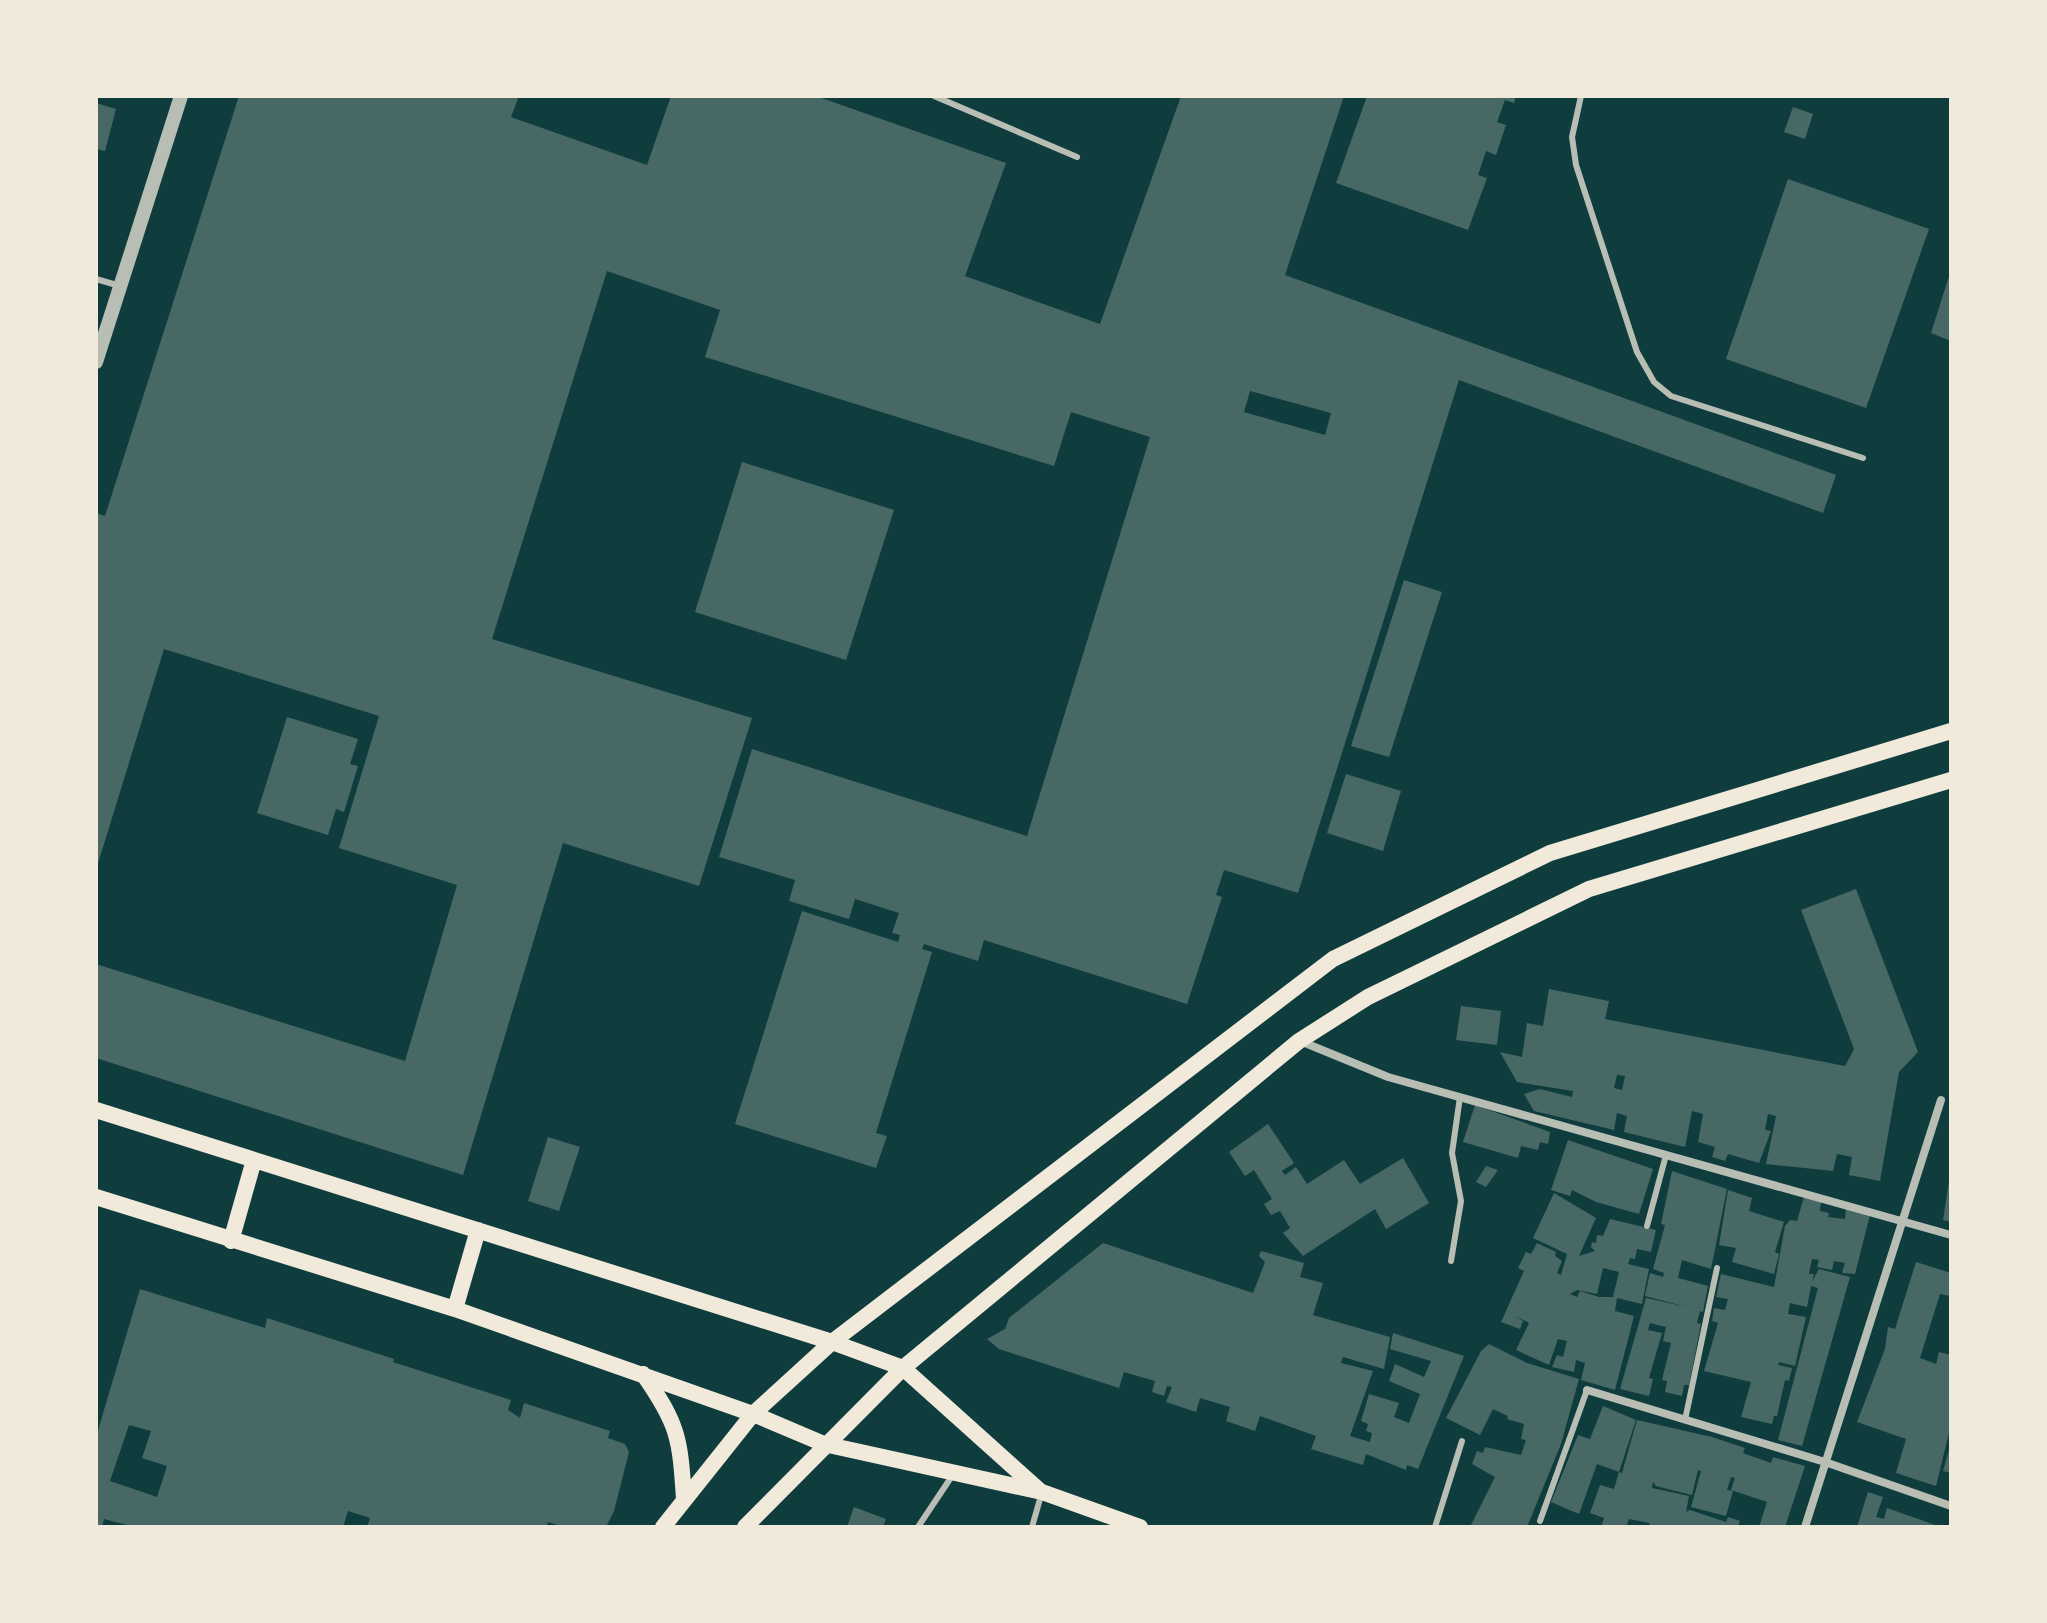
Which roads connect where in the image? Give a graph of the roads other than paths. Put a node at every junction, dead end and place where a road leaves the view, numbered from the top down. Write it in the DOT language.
graph roads {
  1 [pos="181,96"];
  2 [pos="934,96"];
  3 [pos="1581,96"];
  4 [pos="1077,157"];
  5 [pos="96,279"];
  6 [pos="120,286"];
  7 [pos="96,362"];
  8 [pos="1863,458"];
  9 [pos="1951,731"];
  10 [pos="1951,780"];
  11 [pos="1299,1041"];
  12 [pos="1460,1097"];
  13 [pos="1941,1100"];
  14 [pos="96,1110"];
  15 [pos="1666,1155"];
  16 [pos="254,1160"];
  17 [pos="96,1197"];
  18 [pos="1904,1220"];
  19 [pos="1647,1226"];
  20 [pos="478,1230"];
  21 [pos="1951,1235"];
  22 [pos="231,1241"];
  23 [pos="1451,1261"];
  24 [pos="1717,1268"];
  25 [pos="455,1309"];
  26 [pos="832,1342"];
  27 [pos="903,1368"];
  28 [pos="643,1374"];
  29 [pos="1587,1390"];
  30 [pos="753,1414"];
  31 [pos="1685,1420"];
  32 [pos="1462,1441"];
  33 [pos="824,1444"];
  34 [pos="1825,1462"];
  35 [pos="954,1473"];
  36 [pos="1042,1492"];
  37 [pos="684,1499"];
  38 [pos="1951,1506"];
  39 [pos="1540,1521"];
  40 [pos="663,1527"];
  41 [pos="745,1527"];
  42 [pos="918,1527"];
  43 [pos="1032,1527"];
  44 [pos="1140,1527"];
  45 [pos="1435,1527"];
  46 [pos="1805,1527"];
  1 -- 6 [label="street"];
  2 -- 4 [label="lane"];
  3 -- 8 [label="lane"];
  5 -- 6 [label="lane"];
  6 -- 7 [label="street"];
  9 -- 26 [label="main road"];
  10 -- 11 [label="main road"];
  11 -- 12 [label="street"];
  11 -- 27 [label="main road"];
  12 -- 15 [label="street"];
  12 -- 23 [label="lane"];
  13 -- 18 [label="street"];
  14 -- 16 [label="main road"];
  15 -- 18 [label="street"];
  15 -- 19 [label="lane"];
  16 -- 20 [label="main road"];
  16 -- 22 [label="main road"];
  17 -- 22 [label="main road"];
  18 -- 21 [label="street"];
  18 -- 34 [label="street"];
  20 -- 25 [label="main road"];
  20 -- 26 [label="main road"];
  22 -- 25 [label="main road"];
  24 -- 31 [label="lane"];
  25 -- 28 [label="main road"];
  26 -- 27 [label="main road"];
  26 -- 30 [label="main road"];
  27 -- 33 [label="main road"];
  27 -- 36 [label="main road"];
  28 -- 30 [label="main road"];
  28 -- 37 [label="main road"];
  29 -- 31 [label="street"];
  29 -- 39 [label="lane"];
  30 -- 33 [label="main road"];
  30 -- 37 [label="main road"];
  31 -- 34 [label="street"];
  32 -- 45 [label="lane"];
  33 -- 35 [label="main road"];
  33 -- 41 [label="main road"];
  34 -- 38 [label="street"];
  34 -- 46 [label="street"];
  35 -- 36 [label="main road"];
  35 -- 42 [label="lane"];
  36 -- 43 [label="lane"];
  36 -- 44 [label="main road"];
  37 -- 40 [label="main road"];
}
